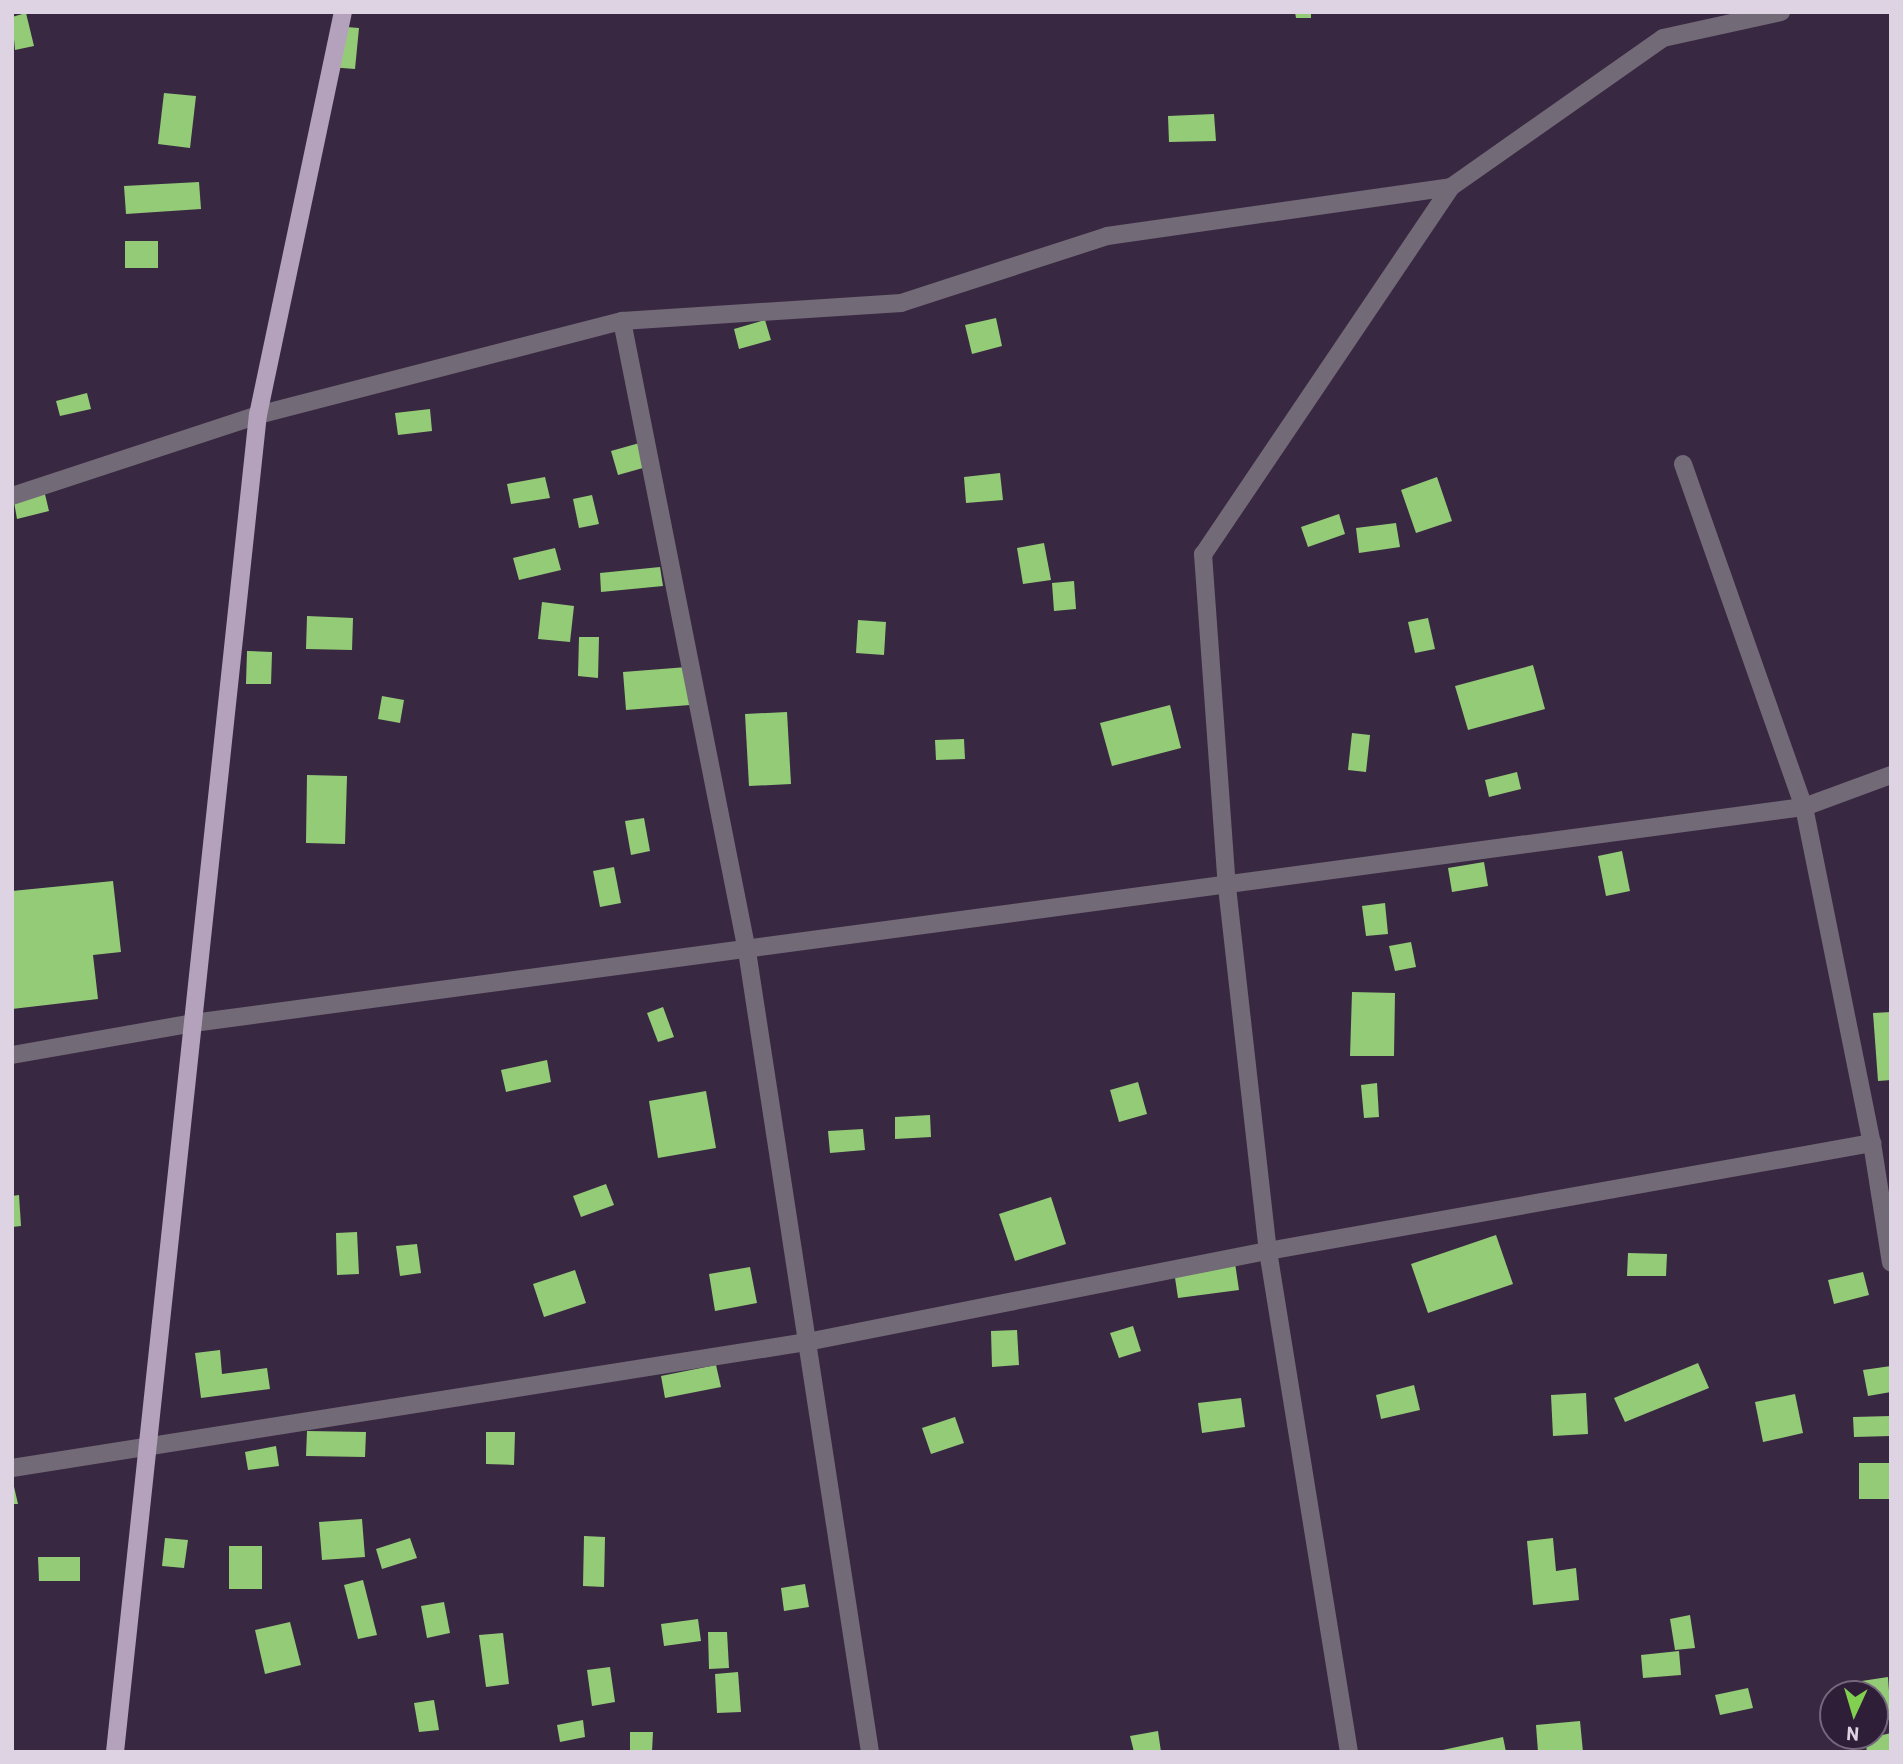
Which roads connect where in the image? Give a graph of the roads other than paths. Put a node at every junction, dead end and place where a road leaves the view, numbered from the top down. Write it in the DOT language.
graph roads {
  1 [pos="343,12"];
  2 [pos="1781,12"];
  3 [pos="1451,187"];
  4 [pos="622,321"];
  5 [pos="258,415"];
  6 [pos="1684,464"];
  7 [pos="12,496"];
  8 [pos="1891,775"];
  9 [pos="1804,807"];
  10 [pos="1227,887"];
  11 [pos="747,951"];
  12 [pos="193,1023"];
  13 [pos="12,1055"];
  14 [pos="1872,1143"];
  15 [pos="1268,1251"];
  16 [pos="1891,1263"];
  17 [pos="807,1342"];
  18 [pos="148,1447"];
  19 [pos="12,1468"];
  20 [pos="115,1752"];
  21 [pos="870,1752"];
  22 [pos="1349,1752"];
  1 -- 5 [label="main road"];
  2 -- 3 [label="street"];
  3 -- 4 [label="street"];
  3 -- 10 [label="street"];
  4 -- 5 [label="street"];
  4 -- 11 [label="street"];
  5 -- 7 [label="street"];
  5 -- 12 [label="main road"];
  6 -- 9 [label="street"];
  8 -- 9 [label="street"];
  9 -- 10 [label="street"];
  9 -- 14 [label="street"];
  10 -- 11 [label="street"];
  10 -- 15 [label="street"];
  11 -- 12 [label="street"];
  11 -- 17 [label="street"];
  12 -- 13 [label="street"];
  12 -- 18 [label="main road"];
  14 -- 15 [label="street"];
  14 -- 16 [label="street"];
  15 -- 17 [label="street"];
  15 -- 22 [label="street"];
  17 -- 18 [label="street"];
  17 -- 21 [label="street"];
  18 -- 19 [label="street"];
  18 -- 20 [label="main road"];
}
